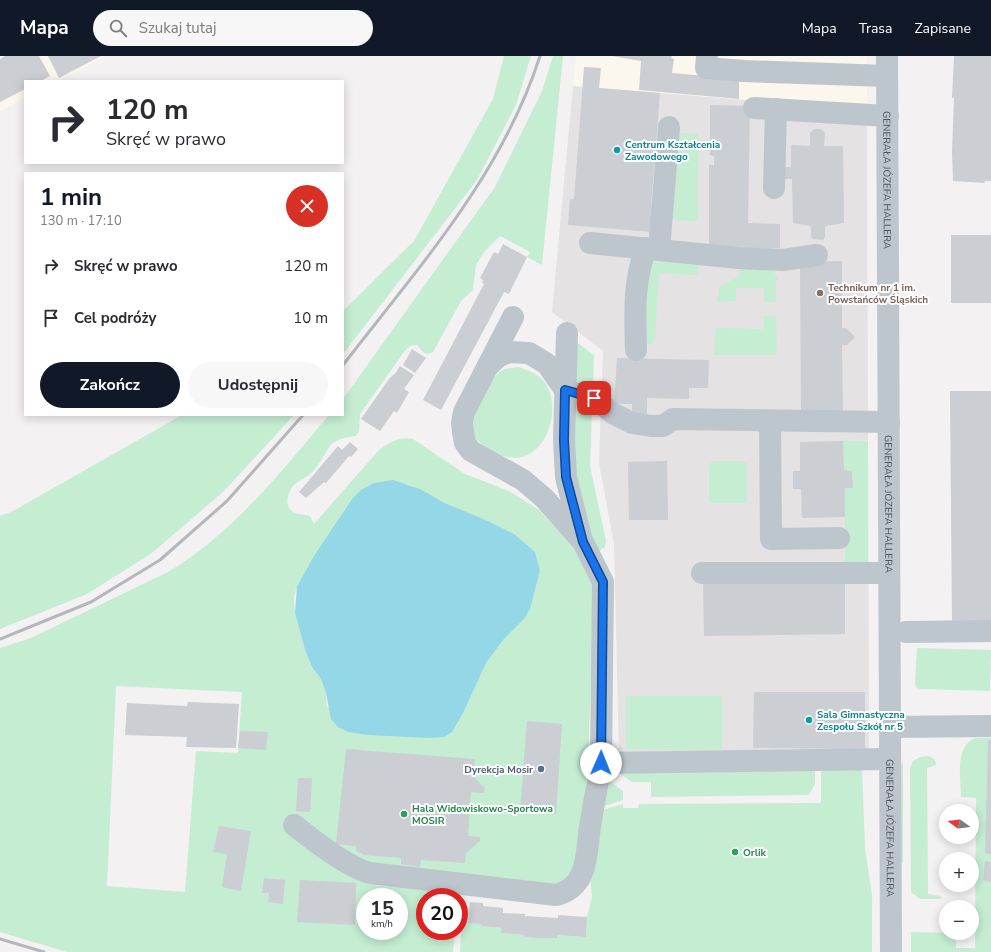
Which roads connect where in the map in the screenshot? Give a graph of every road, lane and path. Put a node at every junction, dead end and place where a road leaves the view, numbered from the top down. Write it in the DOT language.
graph roads {
  1 [pos="707,56"];
  2 [pos="758,64"];
  3 [pos="887,66"];
  4 [pos="754,108"];
  5 [pos="776,109"];
  6 [pos="888,116"];
  7 [pos="668,127"];
  8 [pos="774,188"];
  9 [pos="590,243"];
  10 [pos="653,249"];
  11 [pos="817,255"];
  12 [pos="513,317"];
  13 [pos="567,333"];
  14 [pos="636,350"];
  15 [pos="488,366"];
  16 [pos="565,390"];
  17 [pos="770,421"];
  18 [pos="888,422"];
  19 [pos="839,538"];
  20 [pos="771,539"];
  21 [pos="583,542"];
  22 [pos="771,572"];
  23 [pos="702,573"];
  24 [pos="889,573"];
  25 [pos="991,631"];
  26 [pos="906,632"];
  27 [pos="991,726"];
  28 [pos="890,727"];
  29 [pos="890,759"];
  30 [pos="601,763"];
  31 [pos="294,825"];
  32 [pos="891,952"];
  1 -- 2 [label="street"];
  2 -- 3 [label="street"];
  3 -- 6 [label="street, GENERAŁA JÓZEFA HALLERA"];
  4 -- 5 [label="street"];
  5 -- 6 [label="street"];
  5 -- 8 [label="street"];
  6 -- 18 [label="street, GENERAŁA JÓZEFA HALLERA"];
  7 -- 10 [label="street"];
  9 -- 10 [label="street"];
  10 -- 11 [label="street"];
  10 -- 14 [label="street"];
  12 -- 15 [label="street"];
  13 -- 16 [label="street"];
  15 -- 16 [label="street"];
  15 -- 21 [label="street"];
  16 -- 17 [label="street"];
  16 -- 21 [label="street"];
  17 -- 18 [label="street"];
  17 -- 20 [label="street"];
  18 -- 24 [label="street, GENERAŁA JÓZEFA HALLERA"];
  19 -- 20 [label="street"];
  20 -- 22 [label="street"];
  21 -- 30 [label="street"];
  22 -- 23 [label="street"];
  22 -- 24 [label="street"];
  24 -- 28 [label="street, GENERAŁA JÓZEFA HALLERA"];
  25 -- 26 [label="street"];
  27 -- 28 [label="street"];
  28 -- 29 [label="street, GENERAŁA JÓZEFA HALLERA"];
  29 -- 30 [label="street"];
  29 -- 32 [label="street, GENERAŁA JÓZEFA HALLERA"];
  30 -- 31 [label="street"];
}
